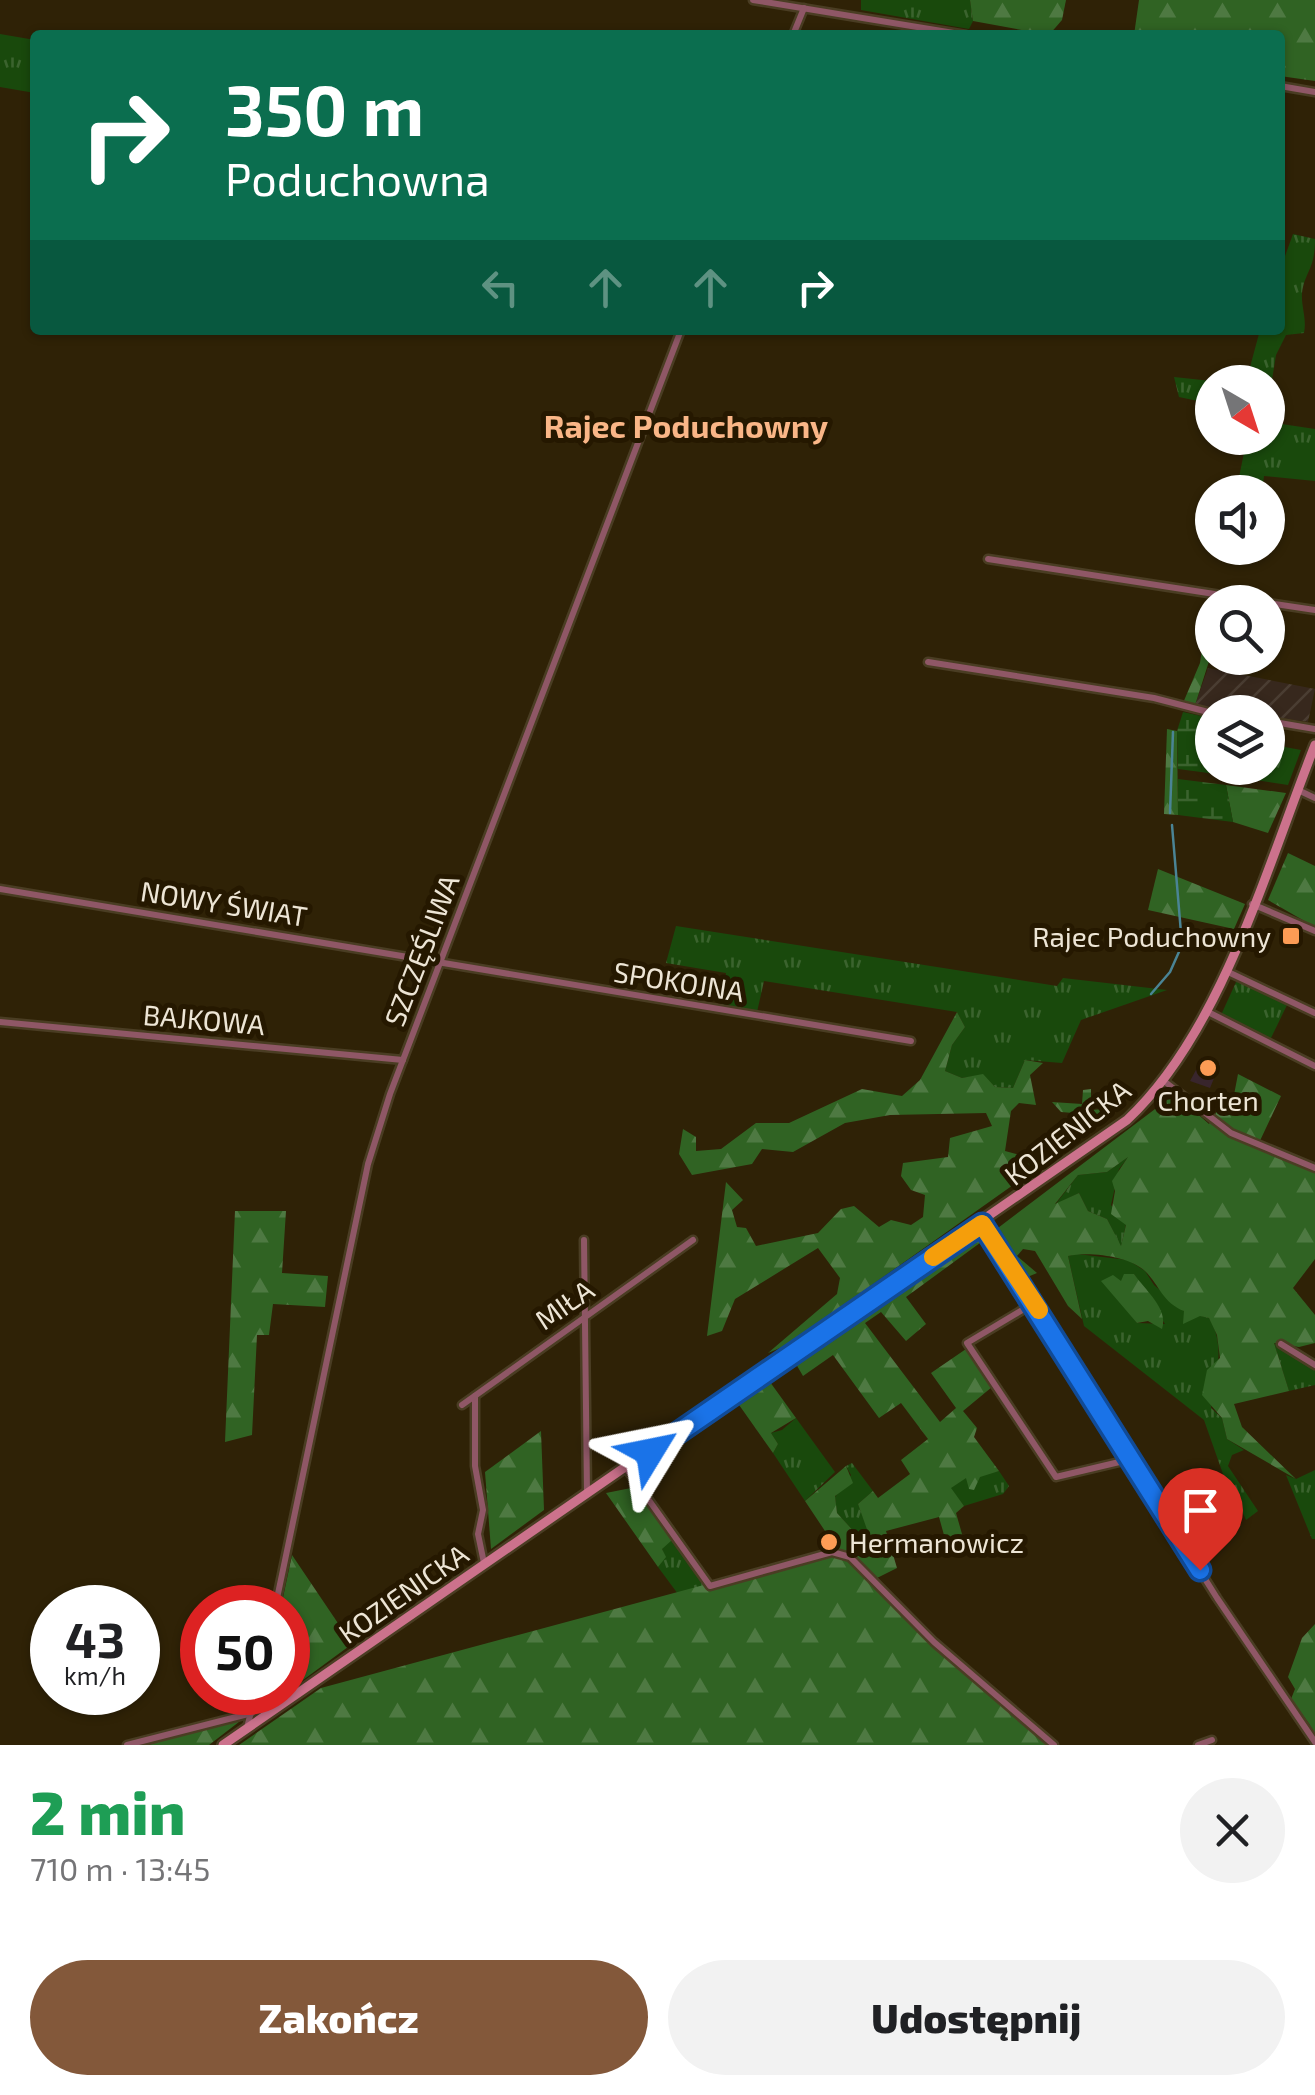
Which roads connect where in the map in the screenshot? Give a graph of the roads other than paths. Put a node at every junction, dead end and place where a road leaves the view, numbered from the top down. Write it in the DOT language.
graph roads {
  1 [pos="753,0"];
  2 [pos="804,8"];
  3 [pos="795,30"];
  4 [pos="936,30"];
  5 [pos="1285,87"];
  6 [pos="1315,92"];
  7 [pos="679,335"];
  8 [pos="988,559"];
  9 [pos="1195,592"];
  10 [pos="1285,606"];
  11 [pos="1315,610"];
  12 [pos="928,662"];
  13 [pos="1195,709"];
  14 [pos="1285,724"];
  15 [pos="1315,728"];
  16 [pos="1315,745"];
  17 [pos="1297,790"];
  18 [pos="1315,798"];
  19 [pos="0,890"];
  20 [pos="1252,904"];
  21 [pos="1315,931"];
  22 [pos="440,963"];
  23 [pos="1225,971"];
  24 [pos="1208,1012"];
  25 [pos="1315,1013"];
  26 [pos="0,1022"];
  27 [pos="911,1040"];
  28 [pos="403,1060"];
  29 [pos="1315,1066"];
  30 [pos="1164,1082"];
  31 [pos="1315,1168"];
  32 [pos="982,1224"];
  33 [pos="584,1240"];
  34 [pos="693,1240"];
  35 [pos="1034,1303"];
  36 [pos="586,1316"];
  37 [pos="1281,1344"];
  38 [pos="1315,1365"];
  39 [pos="474,1396"];
  40 [pos="462,1405"];
  41 [pos="1132,1458"];
  42 [pos="626,1468"];
  43 [pos="587,1494"];
  44 [pos="484,1565"];
  45 [pos="280,1585"];
  46 [pos="244,1715"];
  47 [pos="251,1715"];
  48 [pos="246,1729"];
  49 [pos="1212,1740"];
  50 [pos="1315,1742"];
  51 [pos="128,1745"];
  52 [pos="223,1745"];
  53 [pos="1054,1745"];
  54 [pos="1198,1745"];
  1 -- 2 [label="street"];
  2 -- 3 [label="street"];
  2 -- 4 [label="street"];
  5 -- 6 [label="street"];
  7 -- 22 [label="street, SZCZĘŚLIWA"];
  8 -- 9 [label="street"];
  10 -- 11 [label="street"];
  12 -- 13 [label="street"];
  14 -- 15 [label="street"];
  16 -- 17 [label="main road, KOZIENICKA"];
  17 -- 18 [label="street"];
  17 -- 20 [label="main road, KOZIENICKA"];
  19 -- 22 [label="street, NOWY ŚWIAT"];
  20 -- 21 [label="street"];
  20 -- 23 [label="main road, KOZIENICKA"];
  22 -- 27 [label="street, SPOKOJNA"];
  22 -- 28 [label="street, SZCZĘŚLIWA"];
  23 -- 24 [label="main road, KOZIENICKA"];
  23 -- 25 [label="street"];
  24 -- 29 [label="street"];
  24 -- 30 [label="main road, KOZIENICKA"];
  26 -- 28 [label="street, BAJKOWA"];
  28 -- 45 [label="street, SZCZĘŚLIWA"];
  30 -- 31 [label="street"];
  30 -- 32 [label="main road, KOZIENICKA"];
  32 -- 35 [label="street"];
  32 -- 42 [label="main road, KOZIENICKA"];
  33 -- 36 [label="street"];
  34 -- 36 [label="street, MIŁA"];
  35 -- 41 [label="street"];
  35 -- 41 [label="street"];
  36 -- 39 [label="street, MIŁA"];
  36 -- 43 [label="street"];
  37 -- 38 [label="street"];
  39 -- 40 [label="street, MIŁA"];
  39 -- 44 [label="street"];
  41 -- 50 [label="street"];
  42 -- 43 [label="main road, KOZIENICKA"];
  42 -- 53 [label="street"];
  43 -- 44 [label="main road, KOZIENICKA"];
  44 -- 48 [label="main road, KOZIENICKA"];
  46 -- 51 [label="street"];
  47 -- 48 [label="street"];
  48 -- 52 [label="main road, KOZIENICKA"];
  49 -- 54 [label="street"];
}
